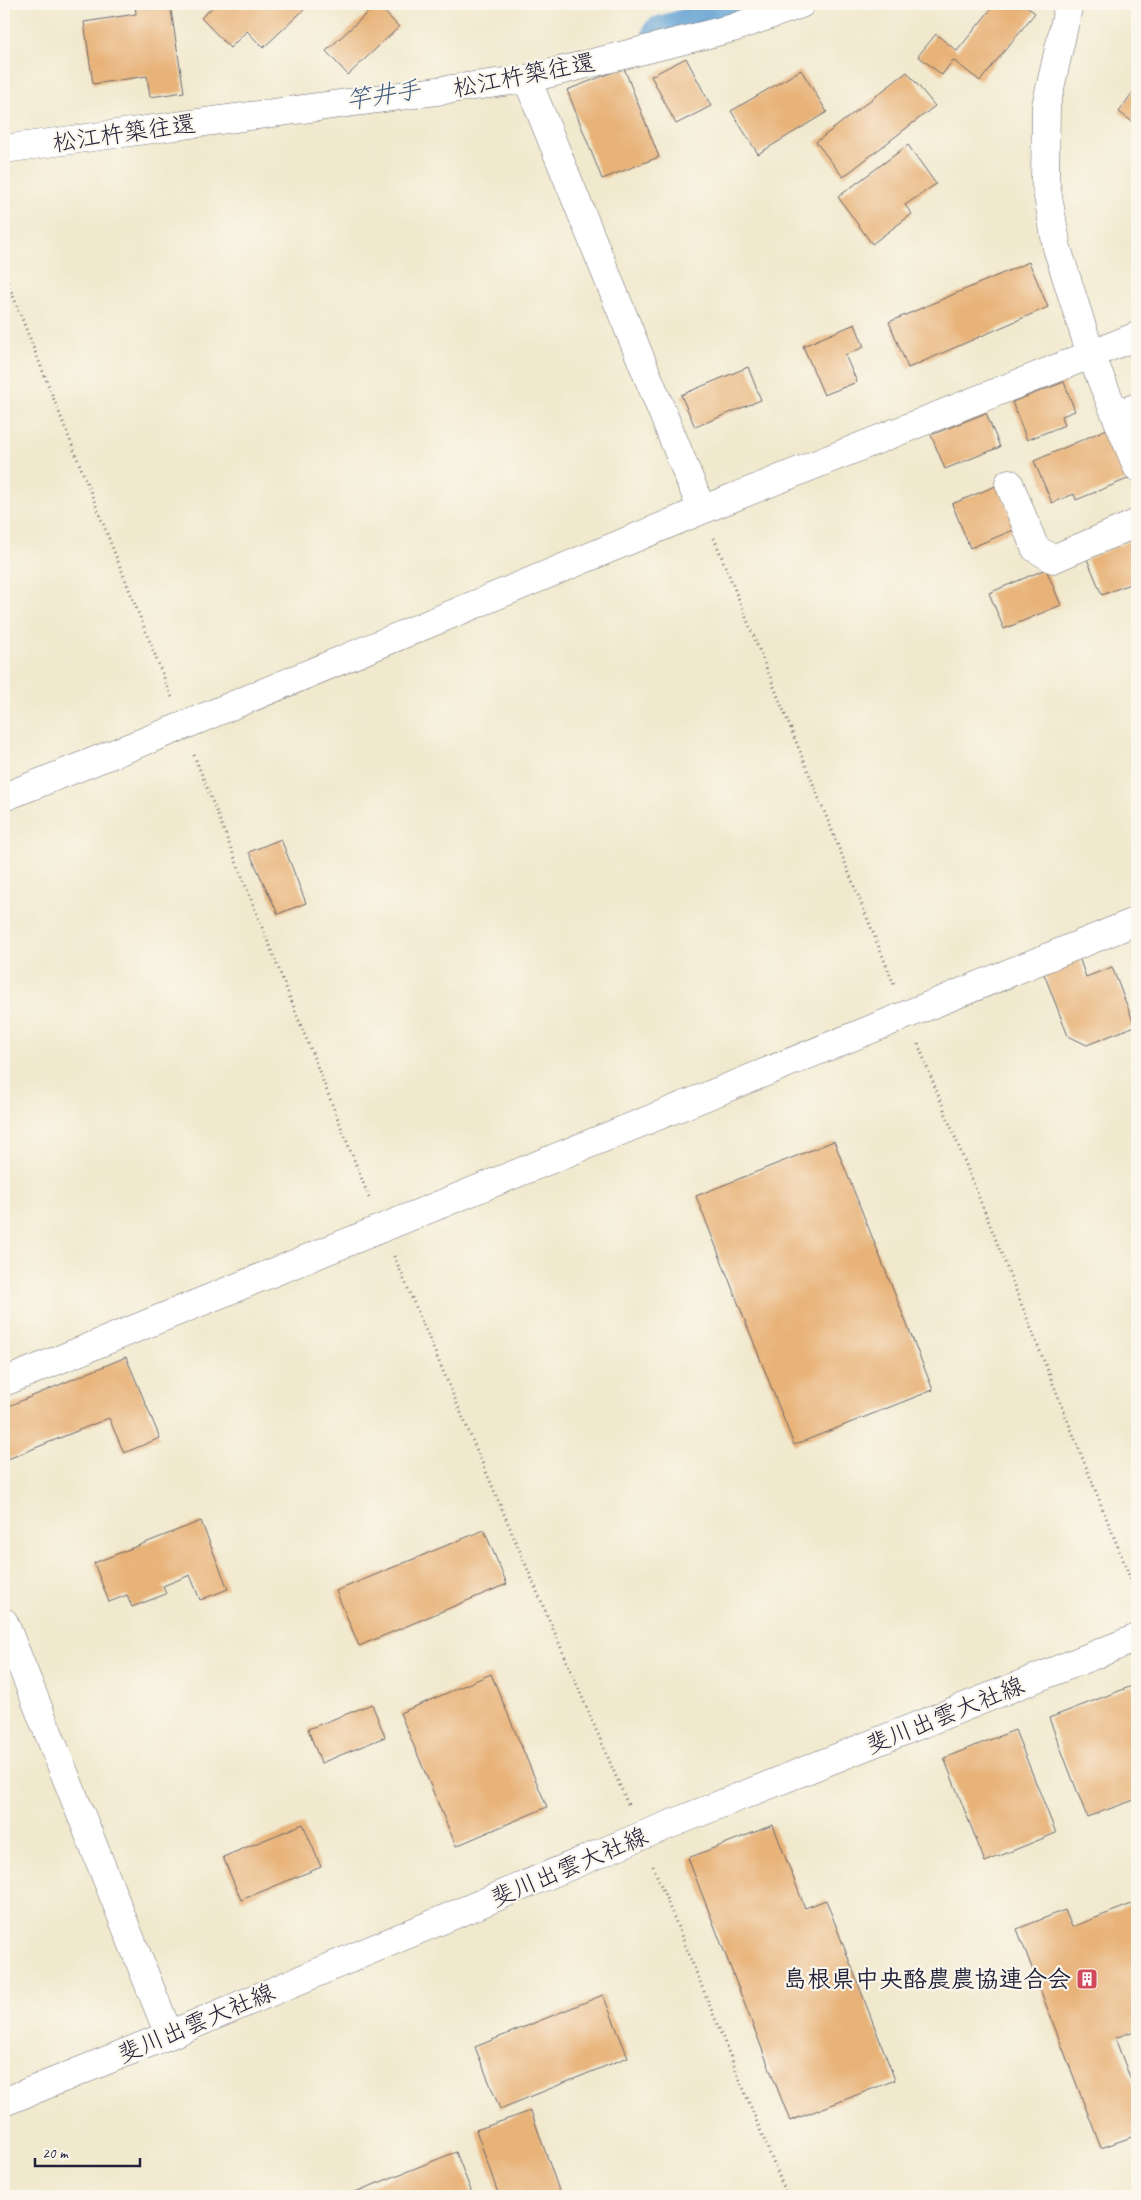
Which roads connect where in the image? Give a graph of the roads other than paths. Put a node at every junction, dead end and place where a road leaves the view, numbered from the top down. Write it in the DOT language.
graph roads {
  1 [pos="800,4"];
  2 [pos="1069,4"];
  3 [pos="528,79"];
  4 [pos="4,149"];
  5 [pos="1137,336"];
  6 [pos="1091,355"];
  7 [pos="1127,411"];
  8 [pos="1137,467"];
  9 [pos="1008,483"];
  10 [pos="702,510"];
  11 [pos="1137,523"];
  12 [pos="4,797"];
  13 [pos="1137,921"];
  14 [pos="4,1382"];
  15 [pos="4,1622"];
  16 [pos="1137,1638"];
  17 [pos="169,2035"];
  18 [pos="4,2102"];
  1 -- 3 [label="street, 松江杵築往還"];
  2 -- 6 [label="street"];
  3 -- 4 [label="street, 松江杵築往還"];
  3 -- 10 [label="street"];
  5 -- 6 [label="street"];
  6 -- 7 [label="street"];
  6 -- 10 [label="street"];
  7 -- 8 [label="street"];
  9 -- 11 [label="street"];
  10 -- 12 [label="street"];
  13 -- 14 [label="street"];
  15 -- 17 [label="street"];
  16 -- 17 [label="street, 斐川出雲大社線"];
  17 -- 18 [label="street, 斐川出雲大社線"];
}
